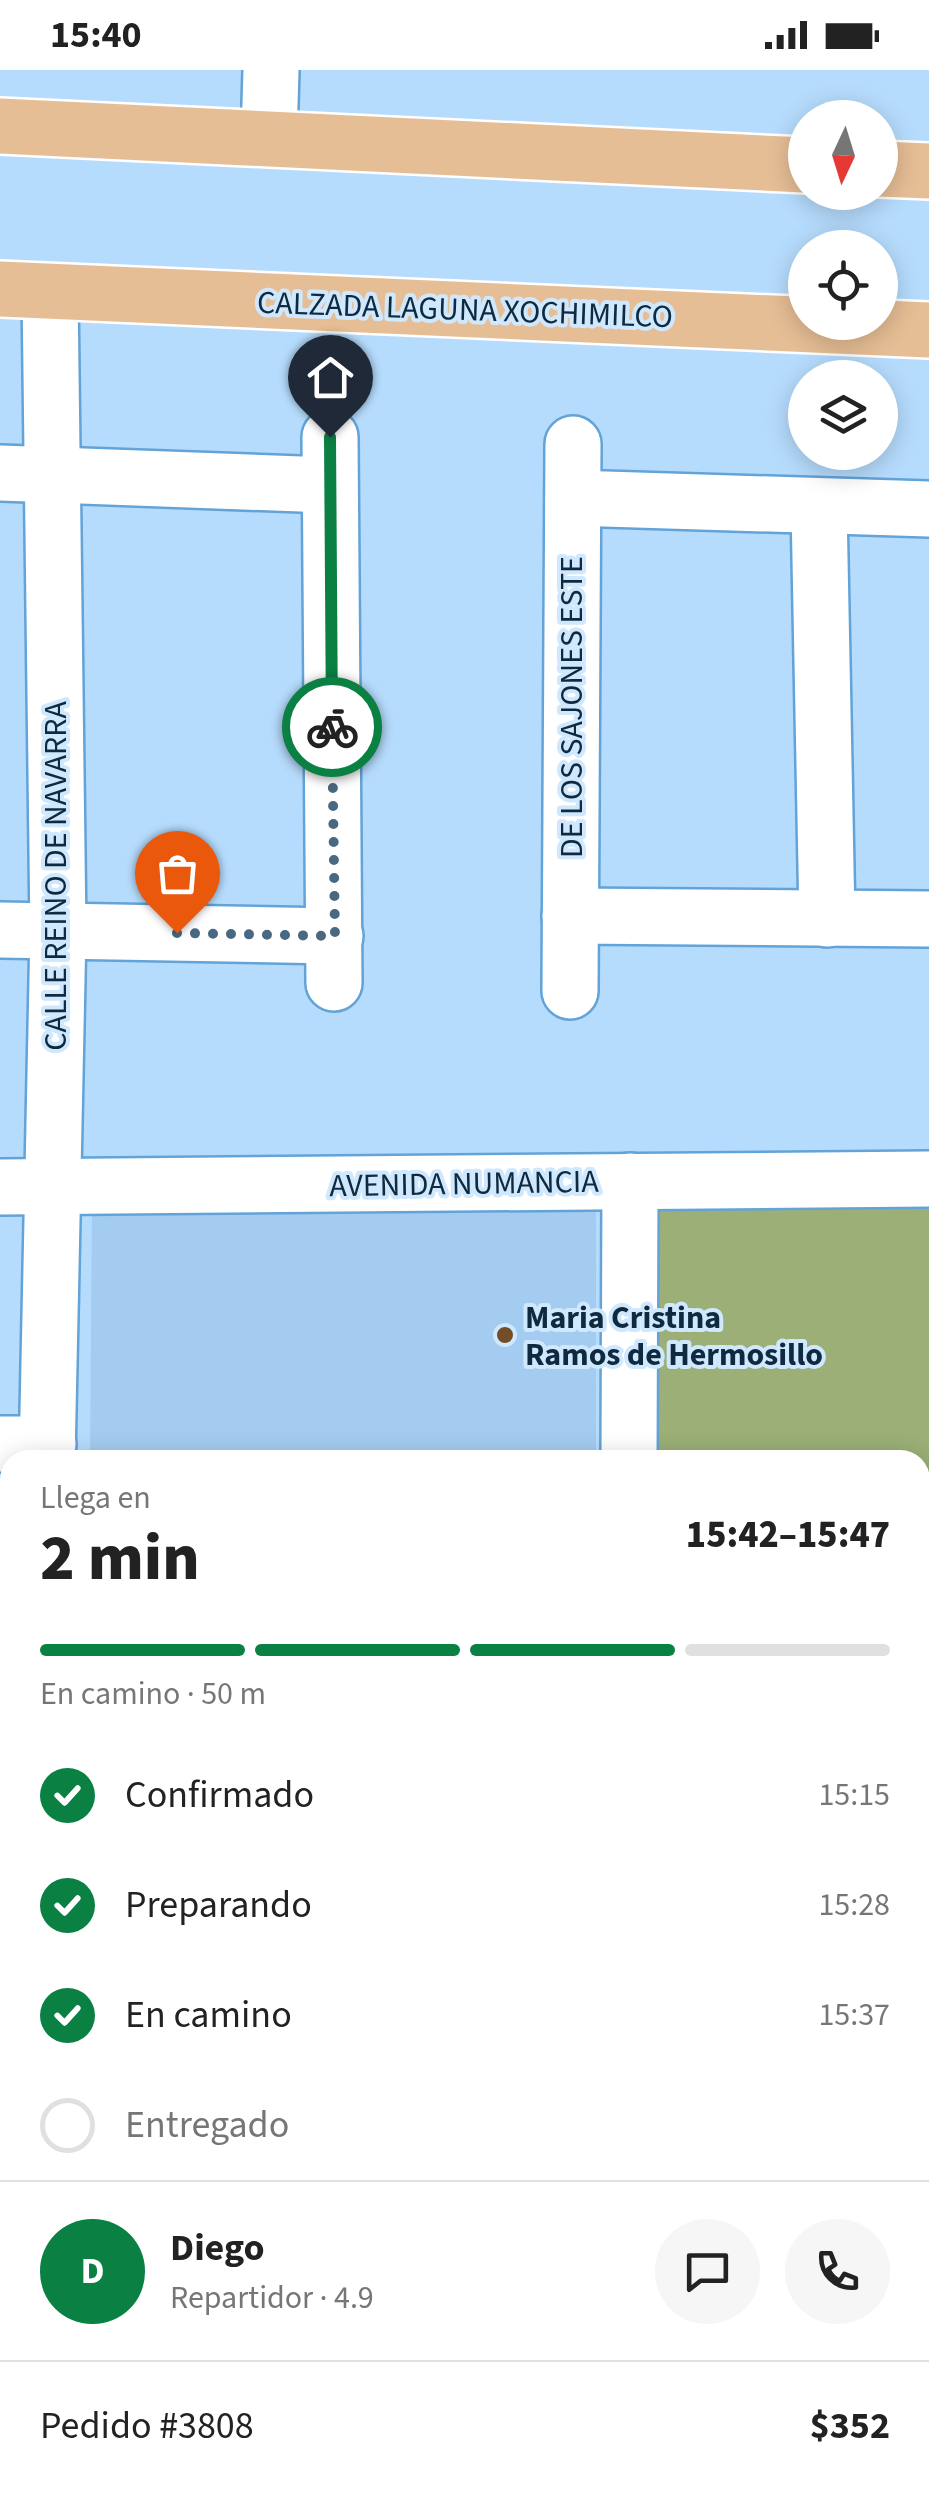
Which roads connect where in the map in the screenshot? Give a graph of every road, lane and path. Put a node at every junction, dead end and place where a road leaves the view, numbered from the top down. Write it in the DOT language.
graph roads {
  1 [pos="271,70"];
  2 [pos="0,126"];
  3 [pos="269,138"];
  4 [pos="788,164"];
  5 [pos="898,169"];
  6 [pos="929,171"];
  7 [pos="25,290"];
  8 [pos="929,330"];
  9 [pos="573,444"];
  10 [pos="26,473"];
  11 [pos="573,498"];
  12 [pos="819,507"];
  13 [pos="929,509"];
  14 [pos="570,916"];
  15 [pos="828,919"];
  16 [pos="929,920"];
  17 [pos="0,930"];
  18 [pos="58,931"];
  19 [pos="570,991"];
  20 [pos="929,1179"];
  21 [pos="630,1181"];
  22 [pos="26,1187"];
  23 [pos="32,1450"];
  24 [pos="629,1450"];
  1 -- 3 [label="street"];
  2 -- 3 [label="main road"];
  3 -- 4 [label="main road"];
  5 -- 6 [label="main road"];
  7 -- 8 [label="main road, CALZADA LAGUNA XOCHIMILCO"];
  7 -- 10 [label="street, CALLE REINO DE NAVARRA"];
  9 -- 11 [label="street, DE LOS SAJONES ESTE"];
  10 -- 18 [label="street, CALLE REINO DE NAVARRA"];
  10 -- 18 [label="street"];
  11 -- 12 [label="street"];
  11 -- 14 [label="street, DE LOS SAJONES ESTE"];
  12 -- 13 [label="street"];
  12 -- 15 [label="street"];
  14 -- 15 [label="street"];
  14 -- 19 [label="street, DE LOS SAJONES ESTE"];
  15 -- 16 [label="street"];
  17 -- 18 [label="street"];
  18 -- 22 [label="street, CALLE REINO DE NAVARRA"];
  20 -- 21 [label="street, AVENIDA NUMANCIA"];
  21 -- 22 [label="street, AVENIDA NUMANCIA"];
  21 -- 24 [label="street"];
  22 -- 23 [label="street, CALLE REINO DE NAVARRA"];
}
